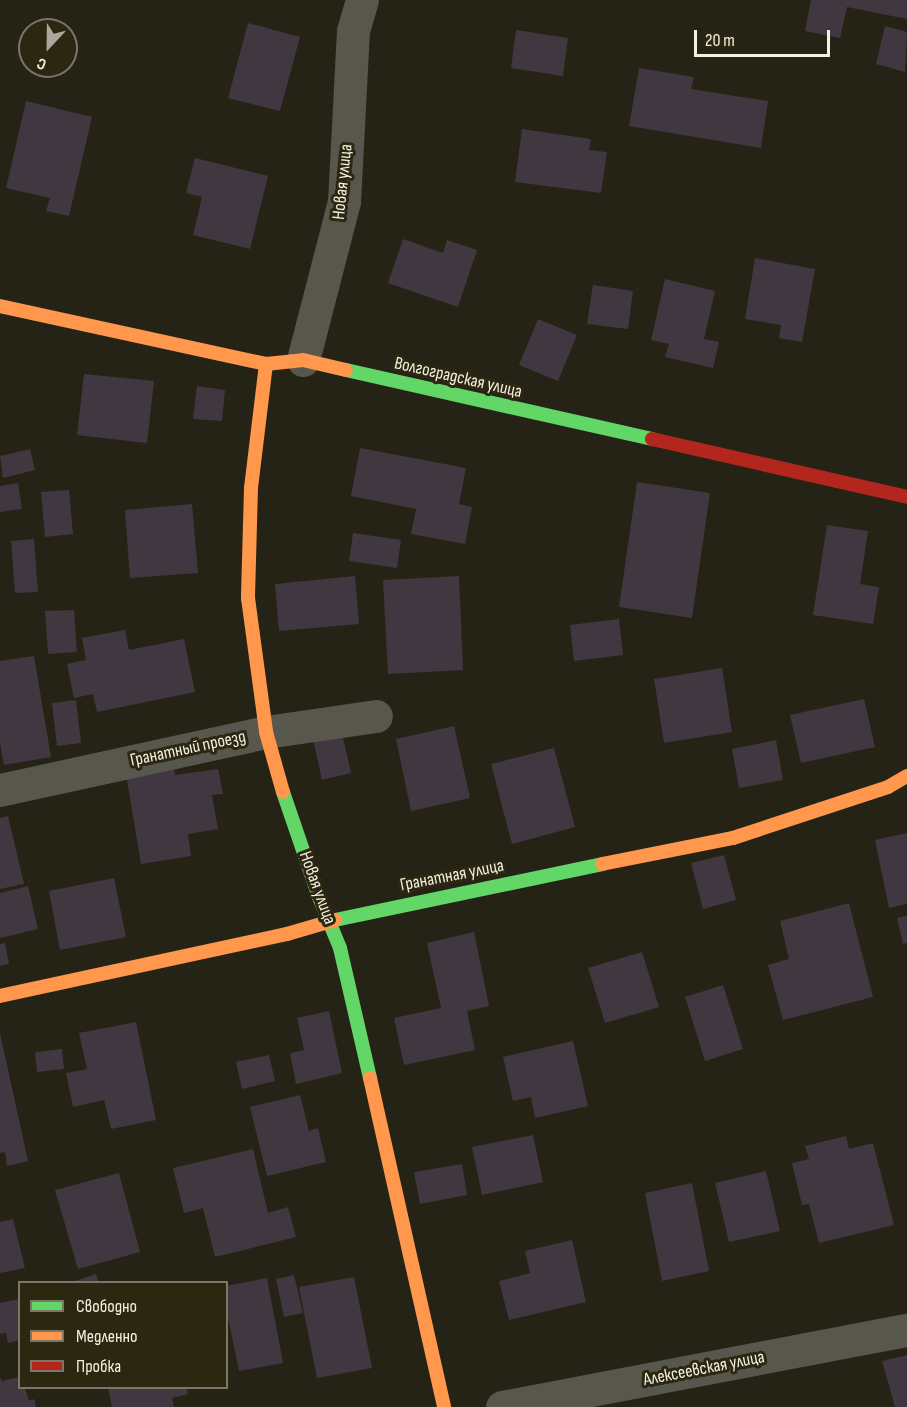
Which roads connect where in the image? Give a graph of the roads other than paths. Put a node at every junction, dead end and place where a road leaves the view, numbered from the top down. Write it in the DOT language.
graph roads {
  1 [pos="362,0"];
  2 [pos="0,306"];
  3 [pos="303,360"];
  4 [pos="267,364"];
  5 [pos="907,497"];
  6 [pos="376,716"];
  7 [pos="266,732"];
  8 [pos="907,776"];
  9 [pos="0,790"];
  10 [pos="328,920"];
  11 [pos="0,996"];
  12 [pos="907,1330"];
  13 [pos="444,1407"];
  14 [pos="502,1407"];
  1 -- 3 [label="street, Новая улица"];
  2 -- 4 [label="street, Волгоградская улица"];
  3 -- 4 [label="street, Волгоградская улица"];
  3 -- 5 [label="street, Волгоградская улица"];
  4 -- 7 [label="street, Новая улица"];
  6 -- 7 [label="street, Гранатный проезд"];
  7 -- 9 [label="street, Гранатный проезд"];
  7 -- 10 [label="street, Новая улица"];
  8 -- 10 [label="street, Гранатная улица"];
  10 -- 11 [label="street, Гранатная улица"];
  10 -- 13 [label="street, Новая улица"];
  12 -- 14 [label="street, Алексеевская улица"];
}
